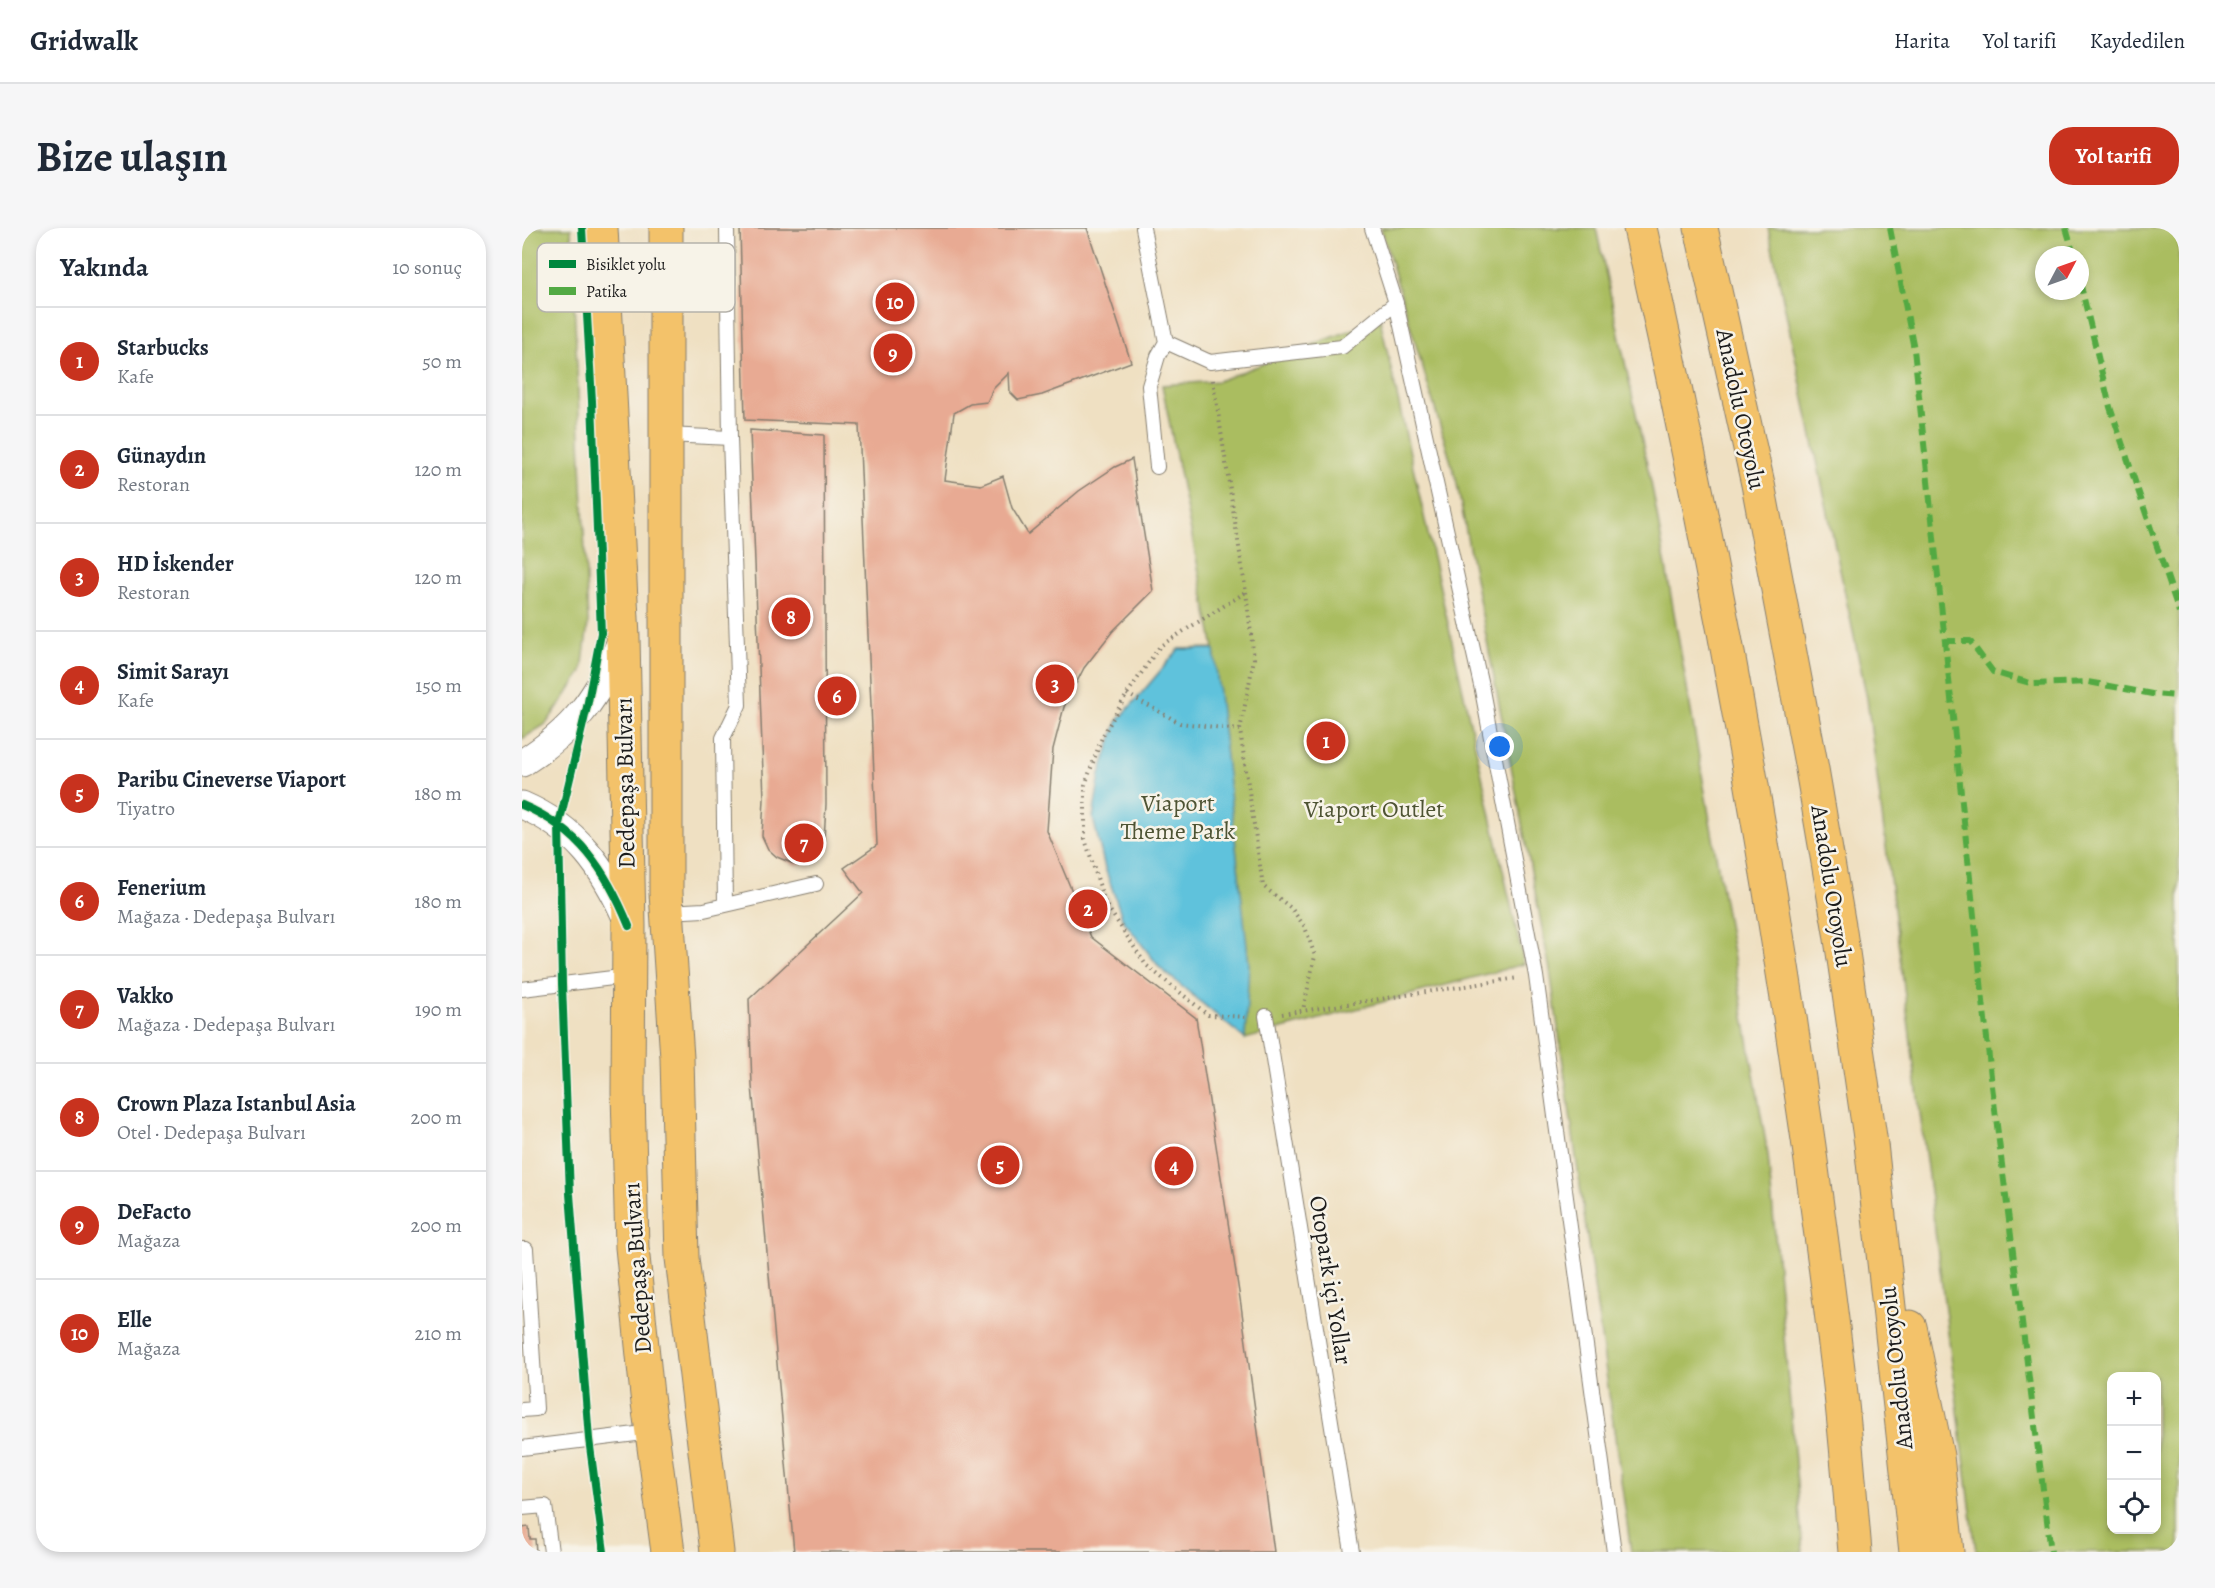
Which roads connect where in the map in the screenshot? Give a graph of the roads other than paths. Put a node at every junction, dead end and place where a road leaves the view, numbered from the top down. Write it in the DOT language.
graph roads {
  1 [pos="601,228"];
  2 [pos="666,228"];
  3 [pos="728,228"];
  4 [pos="1143,228"];
  5 [pos="1372,228"];
  6 [pos="1640,228"];
  7 [pos="1701,228"];
  8 [pos="602,243"];
  9 [pos="666,243"];
  10 [pos="728,243"];
  11 [pos="1396,303"];
  12 [pos="606,312"];
  13 [pos="666,312"];
  14 [pos="729,312"];
  15 [pos="1166,342"];
  16 [pos="667,435"];
  17 [pos="730,438"];
  18 [pos="1157,467"];
  19 [pos="623,637"];
  20 [pos="522,763"];
  21 [pos="522,805"];
  22 [pos="816,884"];
  23 [pos="725,905"];
  24 [pos="667,912"];
  25 [pos="629,926"];
  26 [pos="629,976"];
  27 [pos="522,988"];
  28 [pos="1266,1016"];
  29 [pos="1871,1144"];
  30 [pos="522,1249"];
  31 [pos="522,1410"];
  32 [pos="651,1432"];
  33 [pos="522,1448"];
  34 [pos="522,1508"];
  35 [pos="551,1552"];
  36 [pos="668,1552"];
  37 [pos="717,1552"];
  38 [pos="1352,1552"];
  39 [pos="1614,1552"];
  40 [pos="1855,1552"];
  41 [pos="1916,1552"];
  42 [pos="1947,1552"];
  1 -- 8 [label="main road, Dedepaşa Bulvarı"];
  2 -- 9 [label="main road, Dedepaşa Bulvarı"];
  3 -- 10 [label="lane"];
  4 -- 15 [label="lane"];
  5 -- 11 [label="lane"];
  6 -- 40 [label="main road"];
  7 -- 29 [label="main road, Anadolu Otoyolu"];
  11 -- 15 [label="lane"];
  11 -- 39 [label="lane"];
  12 -- 19 [label="main road, Dedepaşa Bulvarı"];
  13 -- 16 [label="main road, Dedepaşa Bulvarı"];
  14 -- 17 [label="lane"];
  15 -- 18 [label="lane"];
  16 -- 17 [label="lane"];
  16 -- 24 [label="main road, Dedepaşa Bulvarı"];
  17 -- 23 [label="lane"];
  19 -- 20 [label="street"];
  19 -- 25 [label="main road, Dedepaşa Bulvarı"];
  21 -- 25 [label="street"];
  22 -- 23 [label="lane"];
  23 -- 24 [label="lane"];
  24 -- 37 [label="main road, Dedepaşa Bulvarı"];
  25 -- 26 [label="main road, Dedepaşa Bulvarı"];
  26 -- 27 [label="lane"];
  26 -- 32 [label="main road, Dedepaşa Bulvarı"];
  28 -- 38 [label="lane, Otopark içi Yollar"];
  29 -- 41 [label="main road, Anadolu Otoyolu"];
  29 -- 42 [label="main road"];
  30 -- 31 [label="lane"];
  32 -- 33 [label="lane"];
  32 -- 36 [label="main road, Dedepaşa Bulvarı"];
  34 -- 35 [label="lane"];
}
